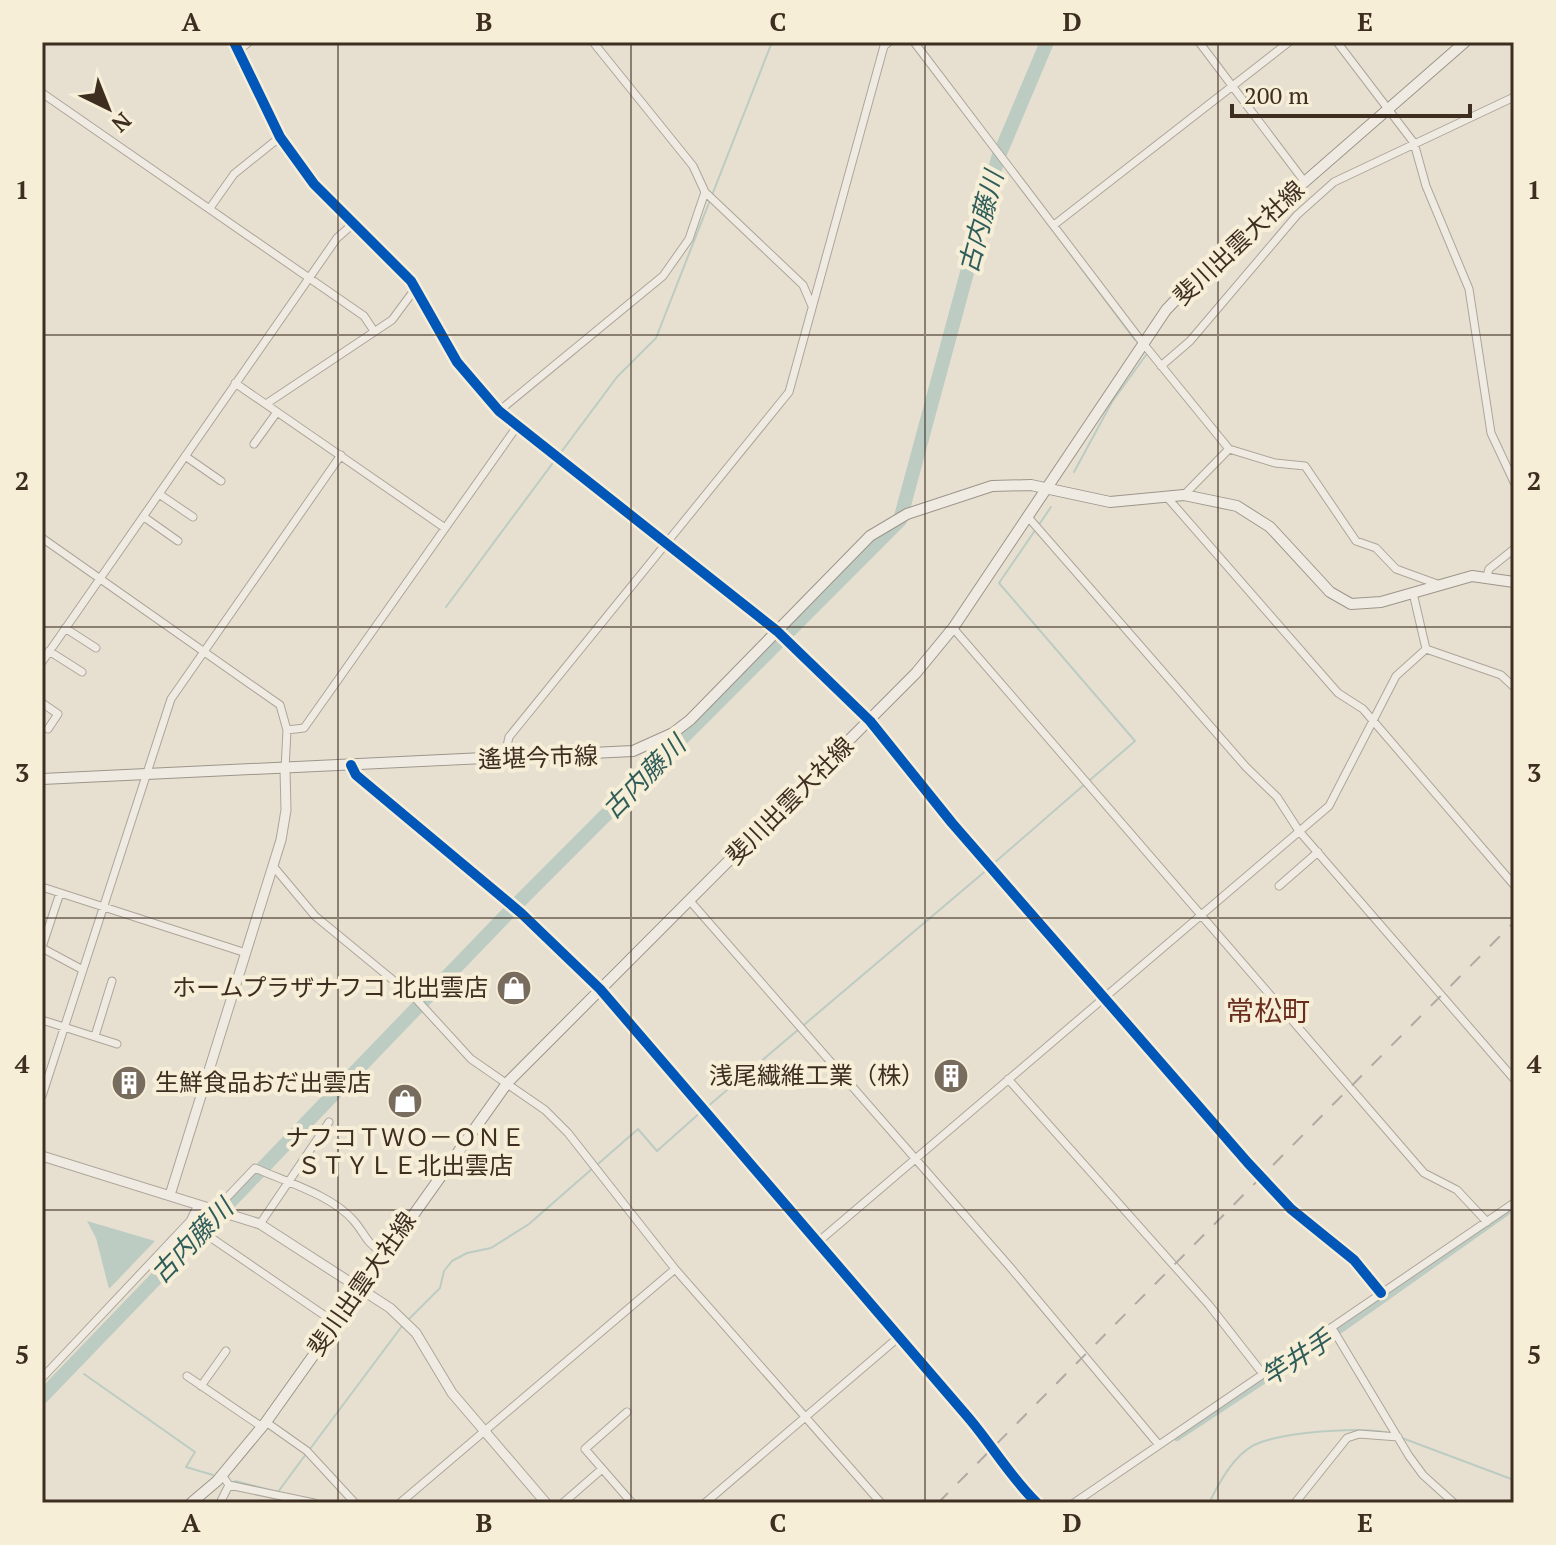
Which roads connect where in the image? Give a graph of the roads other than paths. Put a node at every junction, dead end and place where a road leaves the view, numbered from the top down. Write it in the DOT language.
graph roads {
  1 [pos="234,42"];
  2 [pos="249,42"];
  3 [pos="593,42"];
  4 [pos="889,42"];
  5 [pos="914,42"];
  6 [pos="1199,42"];
  7 [pos="1289,42"];
  8 [pos="1337,42"];
  9 [pos="1465,42"];
  10 [pos="239,50"];
  11 [pos="1232,86"];
  12 [pos="42,93"];
  13 [pos="1514,97"];
  14 [pos="1389,109"];
  15 [pos="280,137"];
  16 [pos="1414,143"];
  17 [pos="1304,181"];
  18 [pos="705,192"];
  19 [pos="210,208"];
  20 [pos="353,224"];
  21 [pos="1054,225"];
  22 [pos="309,278"];
  23 [pos="415,289"];
  24 [pos="812,306"];
  25 [pos="374,331"];
  26 [pos="1142,342"];
  27 [pos="1161,366"];
  28 [pos="235,383"];
  29 [pos="266,404"];
  30 [pos="499,411"];
  31 [pos="277,412"];
  32 [pos="518,425"];
  33 [pos="254,444"];
  34 [pos="1229,449"];
  35 [pos="341,455"];
  36 [pos="185,456"];
  37 [pos="221,481"];
  38 [pos="1514,482"];
  39 [pos="1049,488"];
  40 [pos="159,494"];
  41 [pos="1184,495"];
  42 [pos="1166,496"];
  43 [pos="144,517"];
  44 [pos="193,517"];
  45 [pos="1028,517"];
  46 [pos="445,528"];
  47 [pos="42,538"];
  48 [pos="178,541"];
  49 [pos="666,541"];
  50 [pos="1514,549"];
  51 [pos="1487,576"];
  52 [pos="101,579"];
  53 [pos="1514,582"];
  54 [pos="1440,585"];
  55 [pos="1413,593"];
  56 [pos="65,628"];
  57 [pos="953,628"];
  58 [pos="777,631"];
  59 [pos="96,648"];
  60 [pos="1426,649"];
  61 [pos="49,651"];
  62 [pos="203,651"];
  63 [pos="42,662"];
  64 [pos="82,672"];
  65 [pos="1514,687"];
  66 [pos="42,703"];
  67 [pos="1372,719"];
  68 [pos="870,721"];
  69 [pos="48,729"];
  70 [pos="287,730"];
  71 [pos="504,759"];
  72 [pos="351,765"];
  73 [pos="285,770"];
  74 [pos="146,774"];
  75 [pos="42,779"];
  76 [pos="1299,831"];
  77 [pos="1318,852"];
  78 [pos="273,866"];
  79 [pos="1514,885"];
  80 [pos="1279,886"];
  81 [pos="42,887"];
  82 [pos="60,893"];
  83 [pos="690,901"];
  84 [pos="102,907"];
  85 [pos="1200,915"];
  86 [pos="42,948"];
  87 [pos="246,953"];
  88 [pos="83,970"];
  89 [pos="112,981"];
  90 [pos="600,989"];
  91 [pos="1104,996"];
  92 [pos="42,1020"];
  93 [pos="65,1027"];
  94 [pos="95,1036"];
  95 [pos="117,1044"];
  96 [pos="1511,1069"];
  97 [pos="1008,1079"];
  98 [pos="1514,1079"];
  99 [pos="508,1082"];
  100 [pos="42,1096"];
  101 [pos="329,1122"];
  102 [pos="42,1156"];
  103 [pos="914,1161"];
  104 [pos="289,1184"];
  105 [pos="170,1195"];
  106 [pos="1514,1203"];
  107 [pos="198,1205"];
  108 [pos="215,1210"];
  109 [pos="1487,1222"];
  110 [pos="260,1224"];
  111 [pos="210,1237"];
  112 [pos="818,1242"];
  113 [pos="383,1253"];
  114 [pos="675,1269"];
  115 [pos="358,1287"];
  116 [pos="1381,1293"];
  117 [pos="334,1322"];
  118 [pos="1332,1328"];
  119 [pos="900,1336"];
  120 [pos="226,1351"];
  121 [pos="1263,1374"];
  122 [pos="187,1376"];
  123 [pos="42,1378"];
  124 [pos="201,1386"];
  125 [pos="627,1412"];
  126 [pos="804,1416"];
  127 [pos="264,1424"];
  128 [pos="484,1430"];
  129 [pos="1398,1437"];
  130 [pos="1159,1445"];
  131 [pos="602,1469"];
  132 [pos="225,1480"];
  133 [pos="191,1503"];
  134 [pos="220,1503"];
  135 [pos="314,1503"];
  136 [pos="355,1503"];
  137 [pos="400,1503"];
  138 [pos="546,1503"];
  139 [pos="563,1503"];
  140 [pos="632,1503"];
  141 [pos="705,1503"];
  142 [pos="881,1503"];
  143 [pos="1037,1503"];
  144 [pos="1074,1503"];
  145 [pos="1295,1503"];
  146 [pos="1454,1503"];
  1 -- 10 [label="street"];
  2 -- 10 [label="street"];
  3 -- 18 [label="street"];
  4 -- 24 [label="street"];
  5 -- 21 [label="street"];
  6 -- 11 [label="street"];
  7 -- 11 [label="street"];
  8 -- 14 [label="street"];
  9 -- 14 [label="main road, 斐川出雲大社線"];
  10 -- 15 [label="street"];
  11 -- 17 [label="street"];
  11 -- 21 [label="street"];
  12 -- 19 [label="street"];
  13 -- 16 [label="street"];
  14 -- 16 [label="street"];
  14 -- 17 [label="main road, 斐川出雲大社線"];
  15 -- 19 [label="street"];
  15 -- 20 [label="street"];
  16 -- 27 [label="street"];
  16 -- 38 [label="street"];
  17 -- 26 [label="main road, 斐川出雲大社線"];
  18 -- 24 [label="street"];
  18 -- 30 [label="street"];
  19 -- 22 [label="street"];
  20 -- 22 [label="street"];
  20 -- 23 [label="street"];
  21 -- 26 [label="street"];
  22 -- 25 [label="street"];
  22 -- 28 [label="street"];
  23 -- 25 [label="street"];
  23 -- 30 [label="street"];
  24 -- 49 [label="street"];
  25 -- 29 [label="street"];
  26 -- 27 [label="street"];
  26 -- 39 [label="main road, 斐川出雲大社線"];
  27 -- 34 [label="street"];
  28 -- 29 [label="street"];
  28 -- 36 [label="street"];
  29 -- 31 [label="street"];
  30 -- 32 [label="street"];
  31 -- 33 [label="street"];
  31 -- 35 [label="street"];
  32 -- 46 [label="street"];
  32 -- 49 [label="street"];
  34 -- 41 [label="street"];
  34 -- 54 [label="street"];
  35 -- 46 [label="street"];
  35 -- 62 [label="street"];
  36 -- 37 [label="street"];
  36 -- 40 [label="street"];
  39 -- 42 [label="main road, 遙堪今市線"];
  39 -- 45 [label="main road, 斐川出雲大社線"];
  39 -- 58 [label="main road, 遙堪今市線"];
  40 -- 43 [label="street"];
  40 -- 44 [label="street"];
  41 -- 42 [label="main road, 遙堪今市線"];
  41 -- 55 [label="main road, 遙堪今市線"];
  42 -- 67 [label="street"];
  43 -- 48 [label="street"];
  43 -- 52 [label="street"];
  45 -- 57 [label="main road, 斐川出雲大社線"];
  45 -- 76 [label="street"];
  46 -- 70 [label="street"];
  47 -- 52 [label="street"];
  49 -- 58 [label="street"];
  49 -- 71 [label="street"];
  50 -- 51 [label="street"];
  51 -- 53 [label="main road, 遙堪今市線"];
  51 -- 54 [label="main road, 遙堪今市線"];
  52 -- 56 [label="street"];
  52 -- 62 [label="street"];
  54 -- 55 [label="main road, 遙堪今市線"];
  55 -- 60 [label="street"];
  56 -- 59 [label="street"];
  56 -- 61 [label="street"];
  57 -- 68 [label="main road, 斐川出雲大社線"];
  57 -- 85 [label="street"];
  58 -- 68 [label="street"];
  58 -- 71 [label="main road, 遙堪今市線"];
  60 -- 65 [label="street"];
  60 -- 67 [label="street"];
  61 -- 63 [label="street"];
  61 -- 64 [label="street"];
  62 -- 70 [label="street"];
  62 -- 74 [label="street"];
  66 -- 69 [label="street"];
  67 -- 76 [label="street"];
  67 -- 79 [label="street"];
  68 -- 83 [label="main road, 斐川出雲大社線"];
  68 -- 91 [label="street"];
  70 -- 73 [label="street"];
  71 -- 72 [label="main road, 遙堪今市線"];
  72 -- 73 [label="main road, 遙堪今市線"];
  72 -- 90 [label="street"];
  73 -- 74 [label="main road, 遙堪今市線"];
  73 -- 78 [label="street"];
  74 -- 75 [label="main road, 遙堪今市線"];
  74 -- 84 [label="street"];
  76 -- 77 [label="street"];
  76 -- 85 [label="street"];
  77 -- 80 [label="street"];
  77 -- 96 [label="street"];
  78 -- 87 [label="street"];
  78 -- 99 [label="street"];
  81 -- 82 [label="street"];
  82 -- 84 [label="street"];
  82 -- 86 [label="street"];
  83 -- 90 [label="main road, 斐川出雲大社線"];
  83 -- 103 [label="street"];
  84 -- 87 [label="street"];
  84 -- 88 [label="street"];
  85 -- 91 [label="street"];
  85 -- 109 [label="street"];
  86 -- 88 [label="street"];
  87 -- 105 [label="street"];
  88 -- 93 [label="street"];
  89 -- 94 [label="street"];
  90 -- 99 [label="main road, 斐川出雲大社線"];
  90 -- 112 [label="street"];
  91 -- 97 [label="street"];
  91 -- 116 [label="street"];
  92 -- 93 [label="street"];
  93 -- 94 [label="street"];
  93 -- 100 [label="street"];
  94 -- 95 [label="street"];
  96 -- 98 [label="street"];
  97 -- 103 [label="street"];
  97 -- 121 [label="street"];
  99 -- 113 [label="main road, 斐川出雲大社線"];
  99 -- 114 [label="street"];
  101 -- 104 [label="street"];
  102 -- 105 [label="street"];
  103 -- 112 [label="street"];
  103 -- 130 [label="street"];
  104 -- 108 [label="street"];
  104 -- 110 [label="street"];
  104 -- 113 [label="street"];
  105 -- 107 [label="street"];
  106 -- 109 [label="street"];
  107 -- 108 [label="street"];
  107 -- 123 [label="street"];
  108 -- 110 [label="street"];
  109 -- 116 [label="street"];
  110 -- 115 [label="street"];
  111 -- 117 [label="street"];
  112 -- 119 [label="street"];
  113 -- 115 [label="main road, 斐川出雲大社線"];
  114 -- 126 [label="street"];
  114 -- 128 [label="street"];
  115 -- 117 [label="main road, 斐川出雲大社線"];
  115 -- 128 [label="street"];
  116 -- 118 [label="street"];
  117 -- 127 [label="main road, 斐川出雲大社線"];
  118 -- 121 [label="street"];
  118 -- 129 [label="street"];
  119 -- 126 [label="street"];
  119 -- 143 [label="street"];
  120 -- 124 [label="street"];
  121 -- 130 [label="street"];
  122 -- 124 [label="street"];
  124 -- 127 [label="street"];
  125 -- 131 [label="street"];
  126 -- 141 [label="street"];
  126 -- 142 [label="street"];
  127 -- 132 [label="main road, 斐川出雲大社線"];
  127 -- 136 [label="street"];
  128 -- 137 [label="street"];
  128 -- 138 [label="street"];
  129 -- 145 [label="street"];
  129 -- 146 [label="street"];
  130 -- 144 [label="street"];
  131 -- 139 [label="street"];
  131 -- 140 [label="street"];
  132 -- 133 [label="main road, 斐川出雲大社線"];
  132 -- 134 [label="street"];
  132 -- 135 [label="street"];
}
